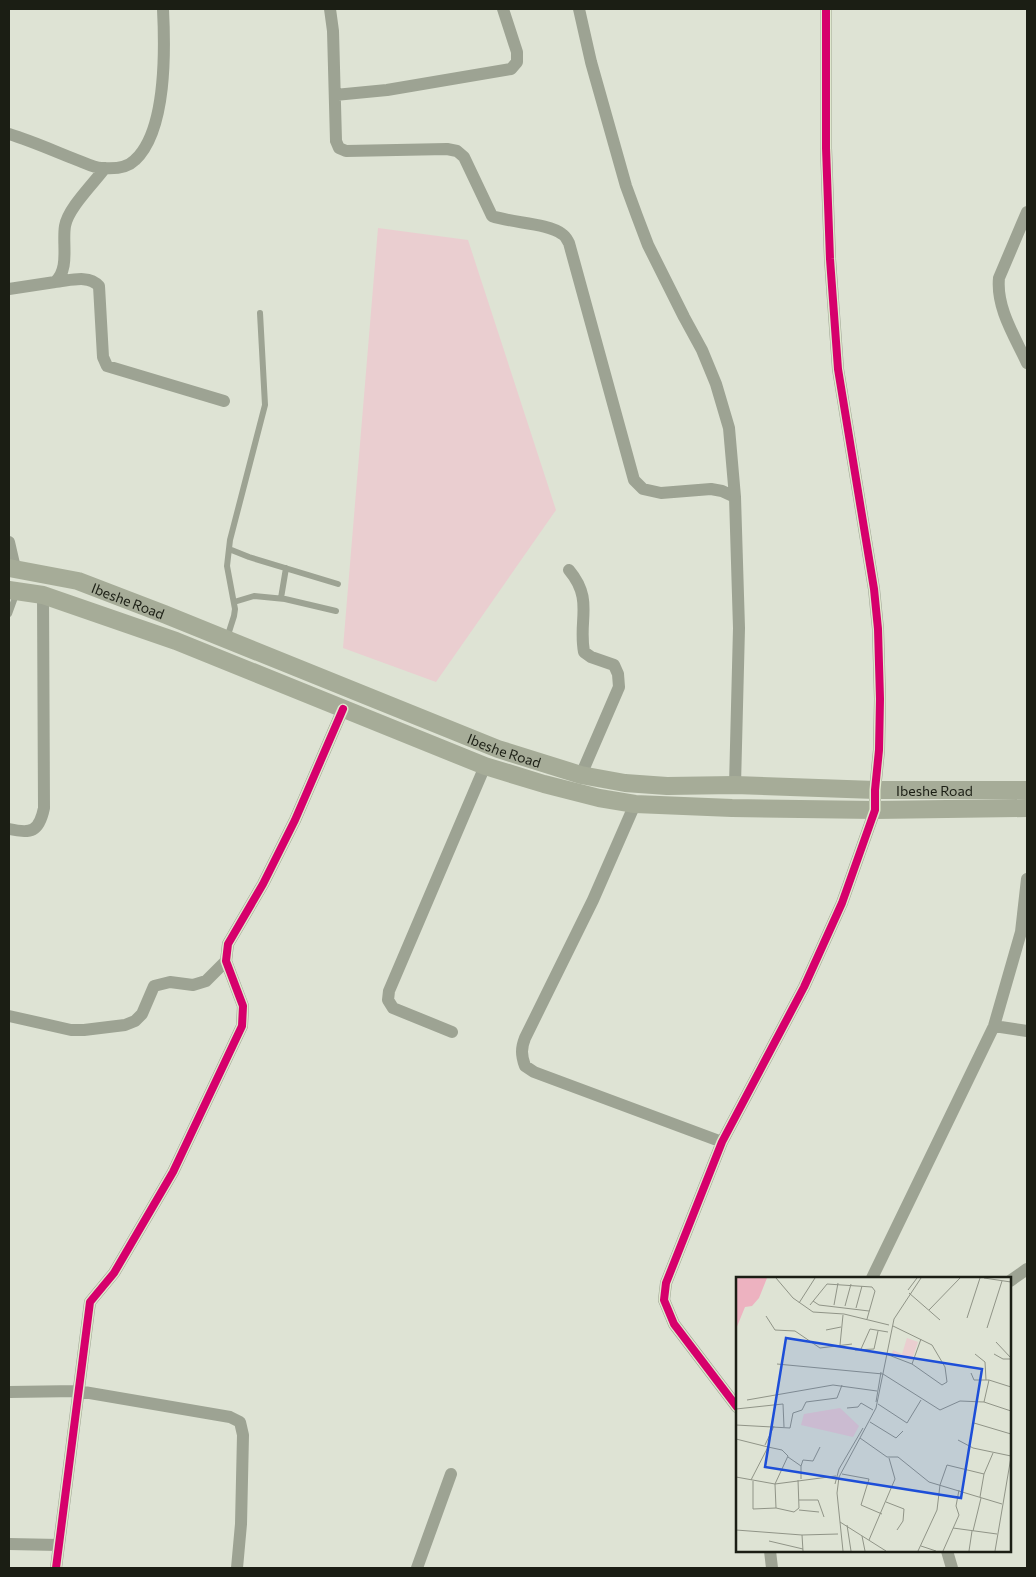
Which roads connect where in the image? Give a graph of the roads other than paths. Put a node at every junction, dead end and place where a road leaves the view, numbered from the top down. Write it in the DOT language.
graph roads {
  1 [pos="163,9"];
  2 [pos="318,9"];
  3 [pos="503,9"];
  4 [pos="579,9"];
  5 [pos="826,9"];
  6 [pos="330,12"];
  7 [pos="335,95"];
  8 [pos="9,134"];
  9 [pos="105,168"];
  10 [pos="1027,212"];
  11 [pos="55,282"];
  12 [pos="9,289"];
  13 [pos="260,314"];
  14 [pos="1027,363"];
  15 [pos="224,401"];
  16 [pos="735,497"];
  17 [pos="9,542"];
  18 [pos="229,549"];
  19 [pos="12,568"];
  20 [pos="286,568"];
  21 [pos="569,570"];
  22 [pos="338,584"];
  23 [pos="13,590"];
  24 [pos="43,594"];
  25 [pos="281,598"];
  26 [pos="234,602"];
  27 [pos="336,612"];
  28 [pos="9,614"];
  29 [pos="226,639"];
  30 [pos="343,709"];
  31 [pos="485,766"];
  32 [pos="581,775"];
  33 [pos="735,785"];
  34 [pos="875,790"];
  35 [pos="1027,790"];
  36 [pos="635,804"];
  37 [pos="1027,808"];
  38 [pos="875,810"];
  39 [pos="9,828"];
  40 [pos="1027,879"];
  41 [pos="226,961"];
  42 [pos="9,1016"];
  43 [pos="994,1026"];
  44 [pos="1027,1031"];
  45 [pos="452,1032"];
  46 [pos="722,1142"];
  47 [pos="1027,1269"];
  48 [pos="872,1277"];
  49 [pos="1011,1279"];
  50 [pos="78,1391"];
  51 [pos="9,1392"];
  52 [pos="736,1407"];
  53 [pos="451,1474"];
  54 [pos="9,1544"];
  55 [pos="59,1545"];
  56 [pos="770,1552"];
  57 [pos="947,1552"];
  58 [pos="56,1568"];
  59 [pos="237,1568"];
  60 [pos="417,1568"];
  61 [pos="772,1568"];
  62 [pos="952,1568"];
  1 -- 9 [label="street"];
  2 -- 6 [label="street"];
  3 -- 7 [label="street"];
  4 -- 16 [label="street"];
  5 -- 34 [label="street"];
  6 -- 7 [label="street"];
  7 -- 16 [label="street"];
  8 -- 9 [label="street"];
  9 -- 11 [label="street"];
  10 -- 14 [label="street"];
  11 -- 12 [label="street"];
  11 -- 15 [label="street"];
  13 -- 18 [label="lane"];
  16 -- 33 [label="street"];
  17 -- 19 [label="street"];
  18 -- 20 [label="lane"];
  18 -- 26 [label="lane"];
  19 -- 29 [label="main road, Ibeshe Road"];
  20 -- 22 [label="lane"];
  20 -- 25 [label="lane"];
  21 -- 32 [label="street"];
  23 -- 24 [label="main road, Ibeshe Road"];
  23 -- 28 [label="lane"];
  24 -- 30 [label="main road, Ibeshe Road"];
  24 -- 39 [label="street"];
  25 -- 26 [label="lane"];
  25 -- 27 [label="lane"];
  26 -- 29 [label="lane"];
  29 -- 32 [label="main road, Ibeshe Road"];
  30 -- 31 [label="main road, Ibeshe Road"];
  30 -- 41 [label="street"];
  31 -- 36 [label="main road, Ibeshe Road"];
  31 -- 45 [label="street"];
  32 -- 33 [label="main road, Ibeshe Road"];
  33 -- 34 [label="main road, Ibeshe Road"];
  34 -- 35 [label="main road, Ibeshe Road"];
  34 -- 38 [label="street"];
  36 -- 38 [label="main road, Ibeshe Road"];
  36 -- 46 [label="street"];
  37 -- 38 [label="main road, Ibeshe Road"];
  38 -- 46 [label="street"];
  40 -- 43 [label="street"];
  41 -- 42 [label="street"];
  41 -- 50 [label="street"];
  43 -- 44 [label="street"];
  43 -- 48 [label="street"];
  46 -- 52 [label="street"];
  47 -- 49 [label="street"];
  50 -- 51 [label="street"];
  50 -- 55 [label="street"];
  50 -- 59 [label="street"];
  53 -- 60 [label="street"];
  54 -- 55 [label="street"];
  55 -- 58 [label="street"];
  56 -- 61 [label="street"];
  57 -- 62 [label="street"];
}
